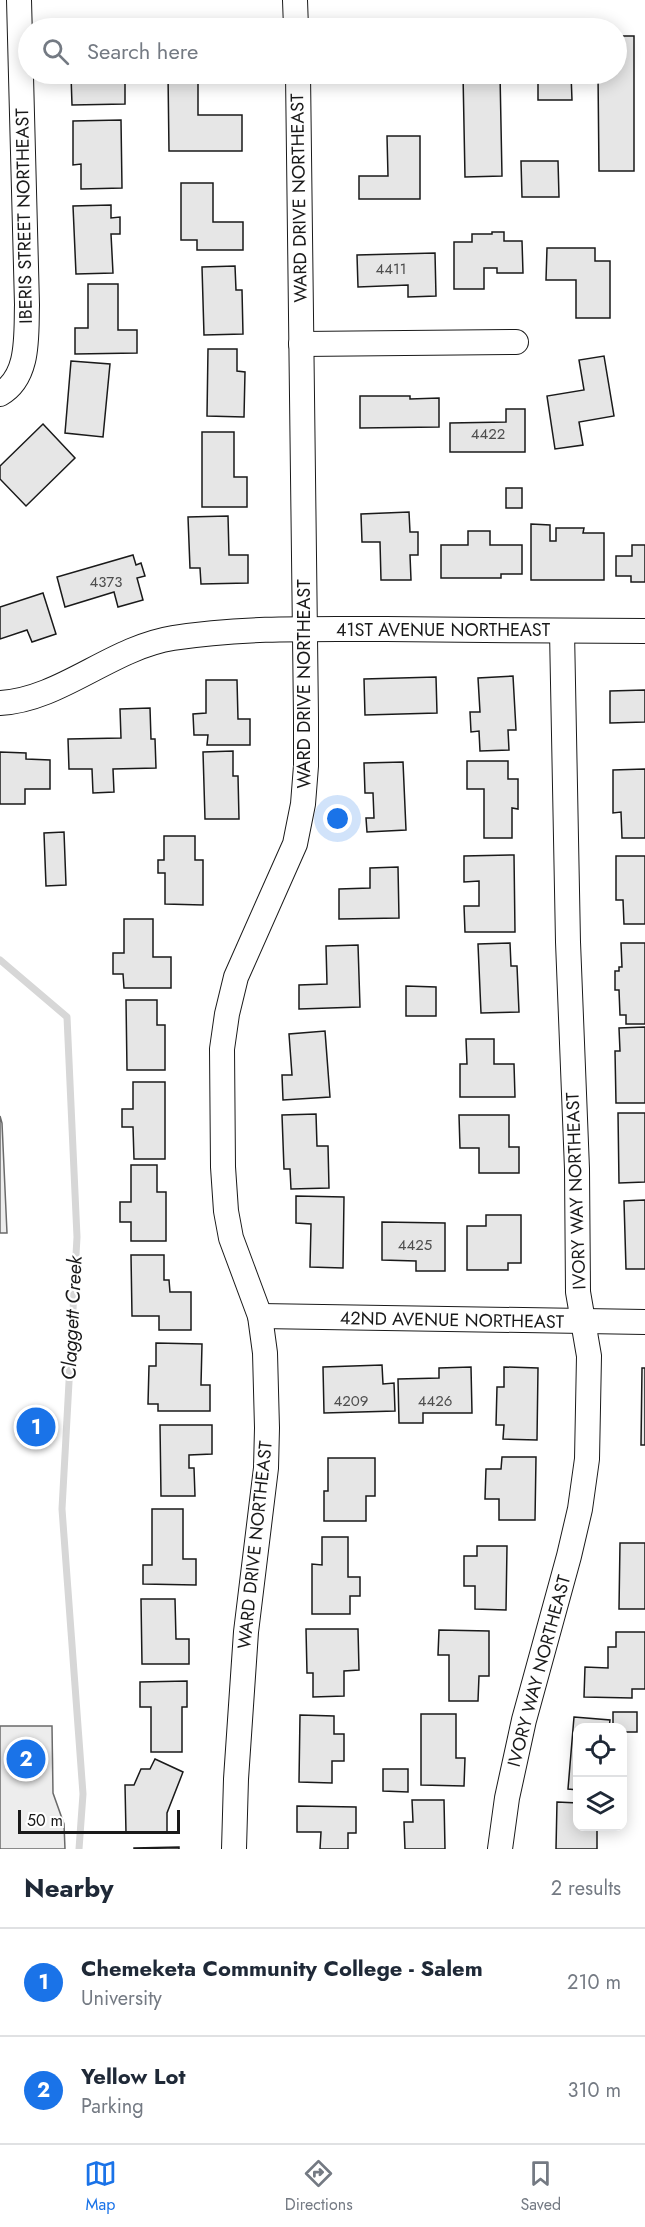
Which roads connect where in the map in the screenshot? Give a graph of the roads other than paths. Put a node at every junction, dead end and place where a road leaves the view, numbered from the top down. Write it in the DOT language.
graph roads {
  1 [pos="19,0"];
  2 [pos="295,0"];
  3 [pos="19,18"];
  4 [pos="296,18"];
  5 [pos="21,84"];
  6 [pos="298,84"];
  7 [pos="516,342"];
  8 [pos="301,344"];
  9 [pos="3,392"];
  10 [pos="305,629"];
  11 [pos="562,631"];
  12 [pos="645,631"];
  13 [pos="1,704"];
  14 [pos="260,1316"];
  15 [pos="645,1322"];
  16 [pos="585,1323"];
  17 [pos="234,1849"];
  18 [pos="500,1849"];
  1 -- 3 [label="street, IBERIS STREET NORTHEAST"];
  2 -- 4 [label="street"];
  5 -- 9 [label="street, IBERIS STREET NORTHEAST"];
  6 -- 8 [label="street, WARD DRIVE NORTHEAST"];
  7 -- 8 [label="street"];
  8 -- 10 [label="street, WARD DRIVE NORTHEAST"];
  10 -- 11 [label="street, 41ST AVENUE NORTHEAST"];
  10 -- 13 [label="street, 41ST AVENUE NORTHEAST"];
  10 -- 14 [label="street, WARD DRIVE NORTHEAST"];
  11 -- 12 [label="street, 41ST AVENUE NORTHEAST"];
  11 -- 16 [label="street, IVORY WAY NORTHEAST"];
  14 -- 16 [label="street, 42ND AVENUE NORTHEAST"];
  14 -- 17 [label="street, WARD DRIVE NORTHEAST"];
  15 -- 16 [label="street, 42ND AVENUE NORTHEAST"];
  16 -- 18 [label="street, IVORY WAY NORTHEAST"];
}
